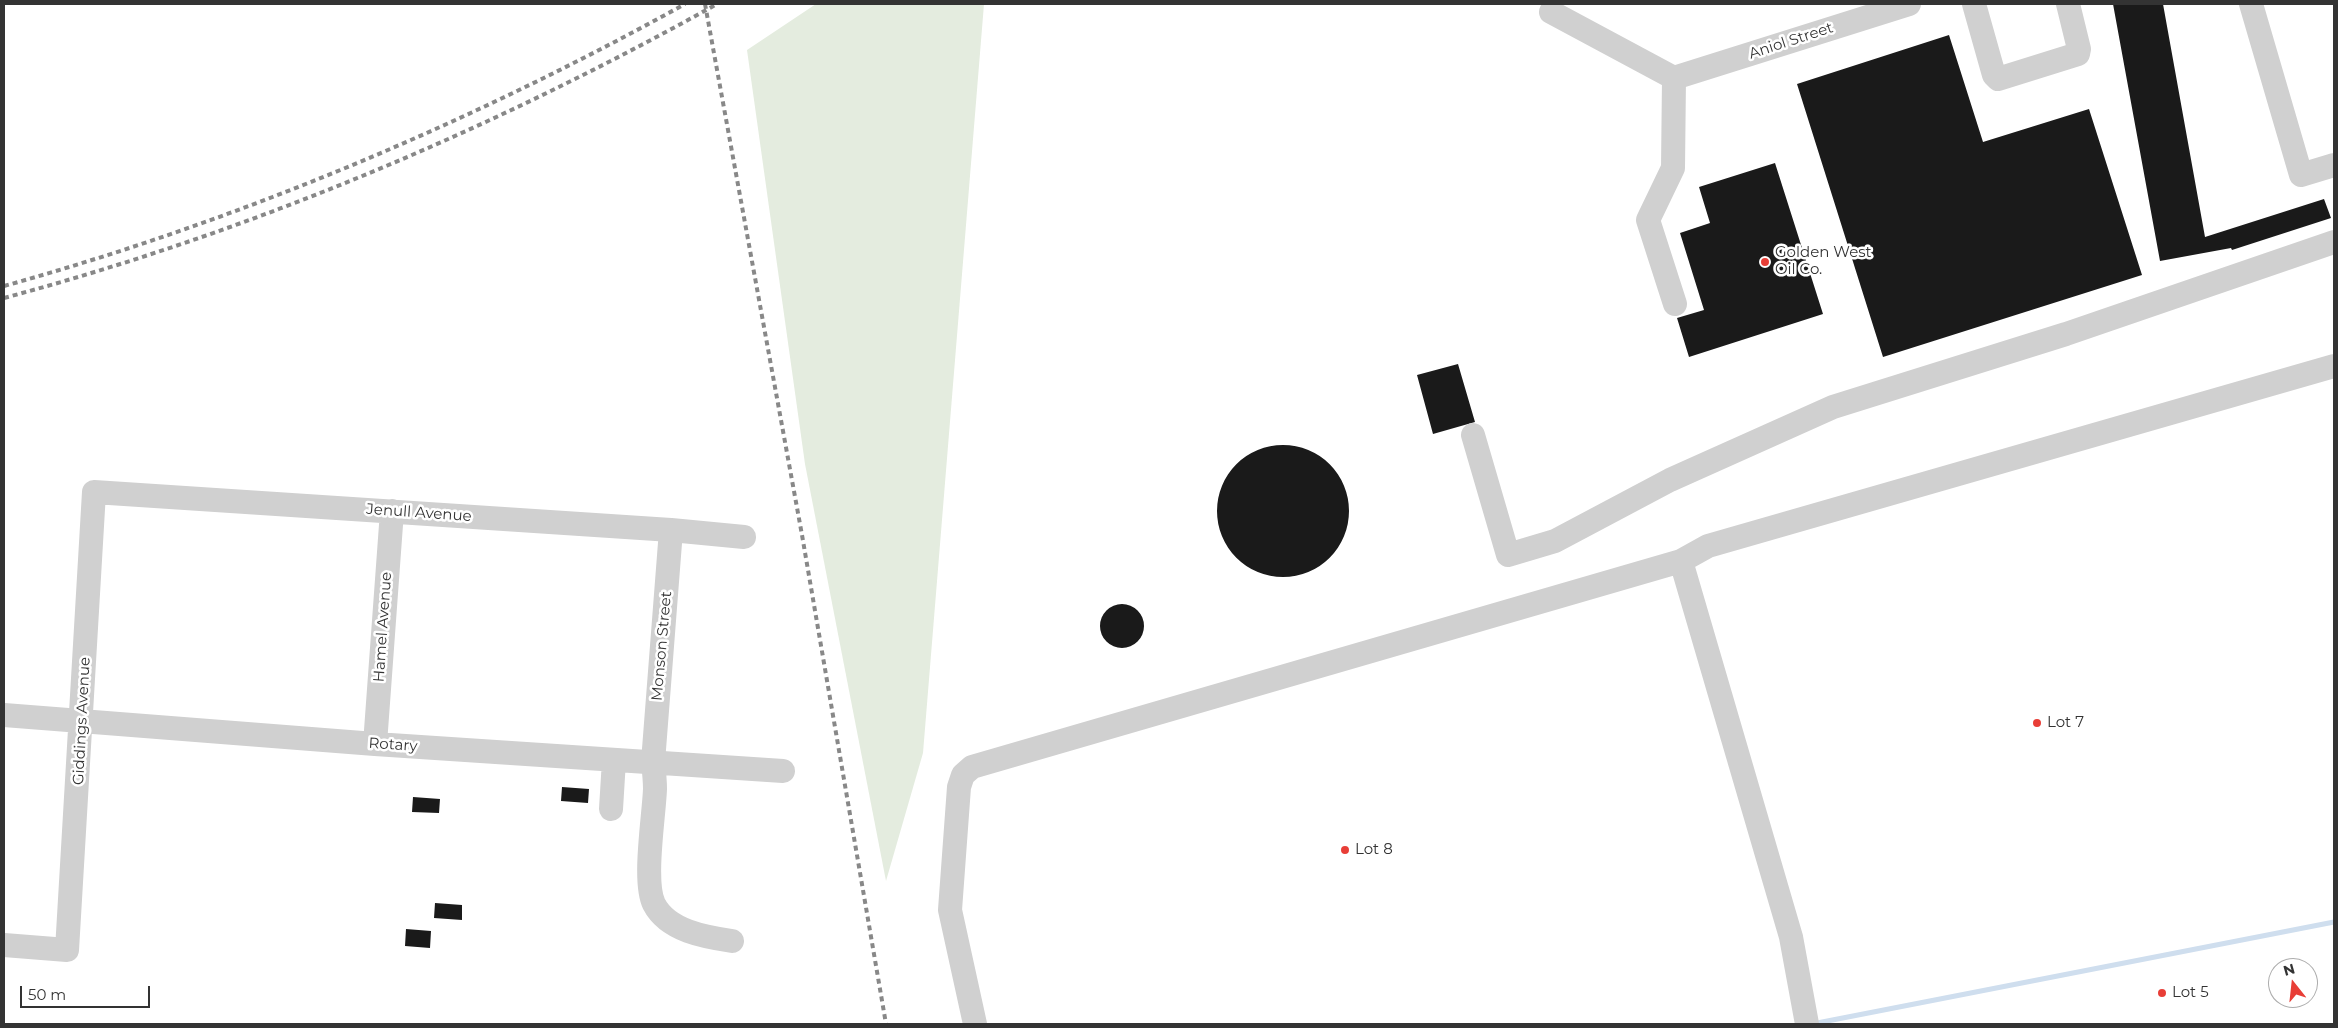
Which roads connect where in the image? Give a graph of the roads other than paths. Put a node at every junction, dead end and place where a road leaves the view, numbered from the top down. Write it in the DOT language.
graph roads {
  1 [pos="1909,4"];
  2 [pos="1974,4"];
  3 [pos="2068,4"];
  4 [pos="2251,4"];
  5 [pos="1552,12"];
  6 [pos="1674,78"];
  7 [pos="2334,165"];
  8 [pos="2334,242"];
  9 [pos="1675,304"];
  10 [pos="2334,366"];
  11 [pos="1473,435"];
  12 [pos="94,492"];
  13 [pos="392,511"];
  14 [pos="671,530"];
  15 [pos="744,537"];
  16 [pos="1681,562"];
  17 [pos="4,715"];
  18 [pos="82,720"];
  19 [pos="374,744"];
  20 [pos="614,760"];
  21 [pos="653,762"];
  22 [pos="783,771"];
  23 [pos="611,809"];
  24 [pos="732,941"];
  25 [pos="4,945"];
  26 [pos="1806,1013"];
  27 [pos="975,1024"];
  1 -- 6 [label="street, Aniol Street"];
  2 -- 3 [label="street"];
  4 -- 7 [label="street"];
  5 -- 6 [label="street"];
  6 -- 9 [label="street"];
  8 -- 11 [label="street"];
  10 -- 16 [label="street"];
  12 -- 13 [label="street, Jenull Avenue"];
  12 -- 18 [label="street, Giddings Avenue"];
  13 -- 14 [label="street, Jenull Avenue"];
  13 -- 19 [label="street, Hamel Avenue"];
  14 -- 15 [label="street, Jenull Avenue"];
  14 -- 21 [label="street, Monson Street"];
  16 -- 26 [label="street"];
  16 -- 27 [label="street"];
  17 -- 18 [label="street, Rotary"];
  18 -- 19 [label="street, Rotary"];
  18 -- 25 [label="street, Giddings Avenue"];
  19 -- 20 [label="street, Rotary"];
  20 -- 21 [label="street, Rotary"];
  20 -- 23 [label="street"];
  21 -- 22 [label="street, Rotary"];
  21 -- 24 [label="street, Monson Street"];
}
